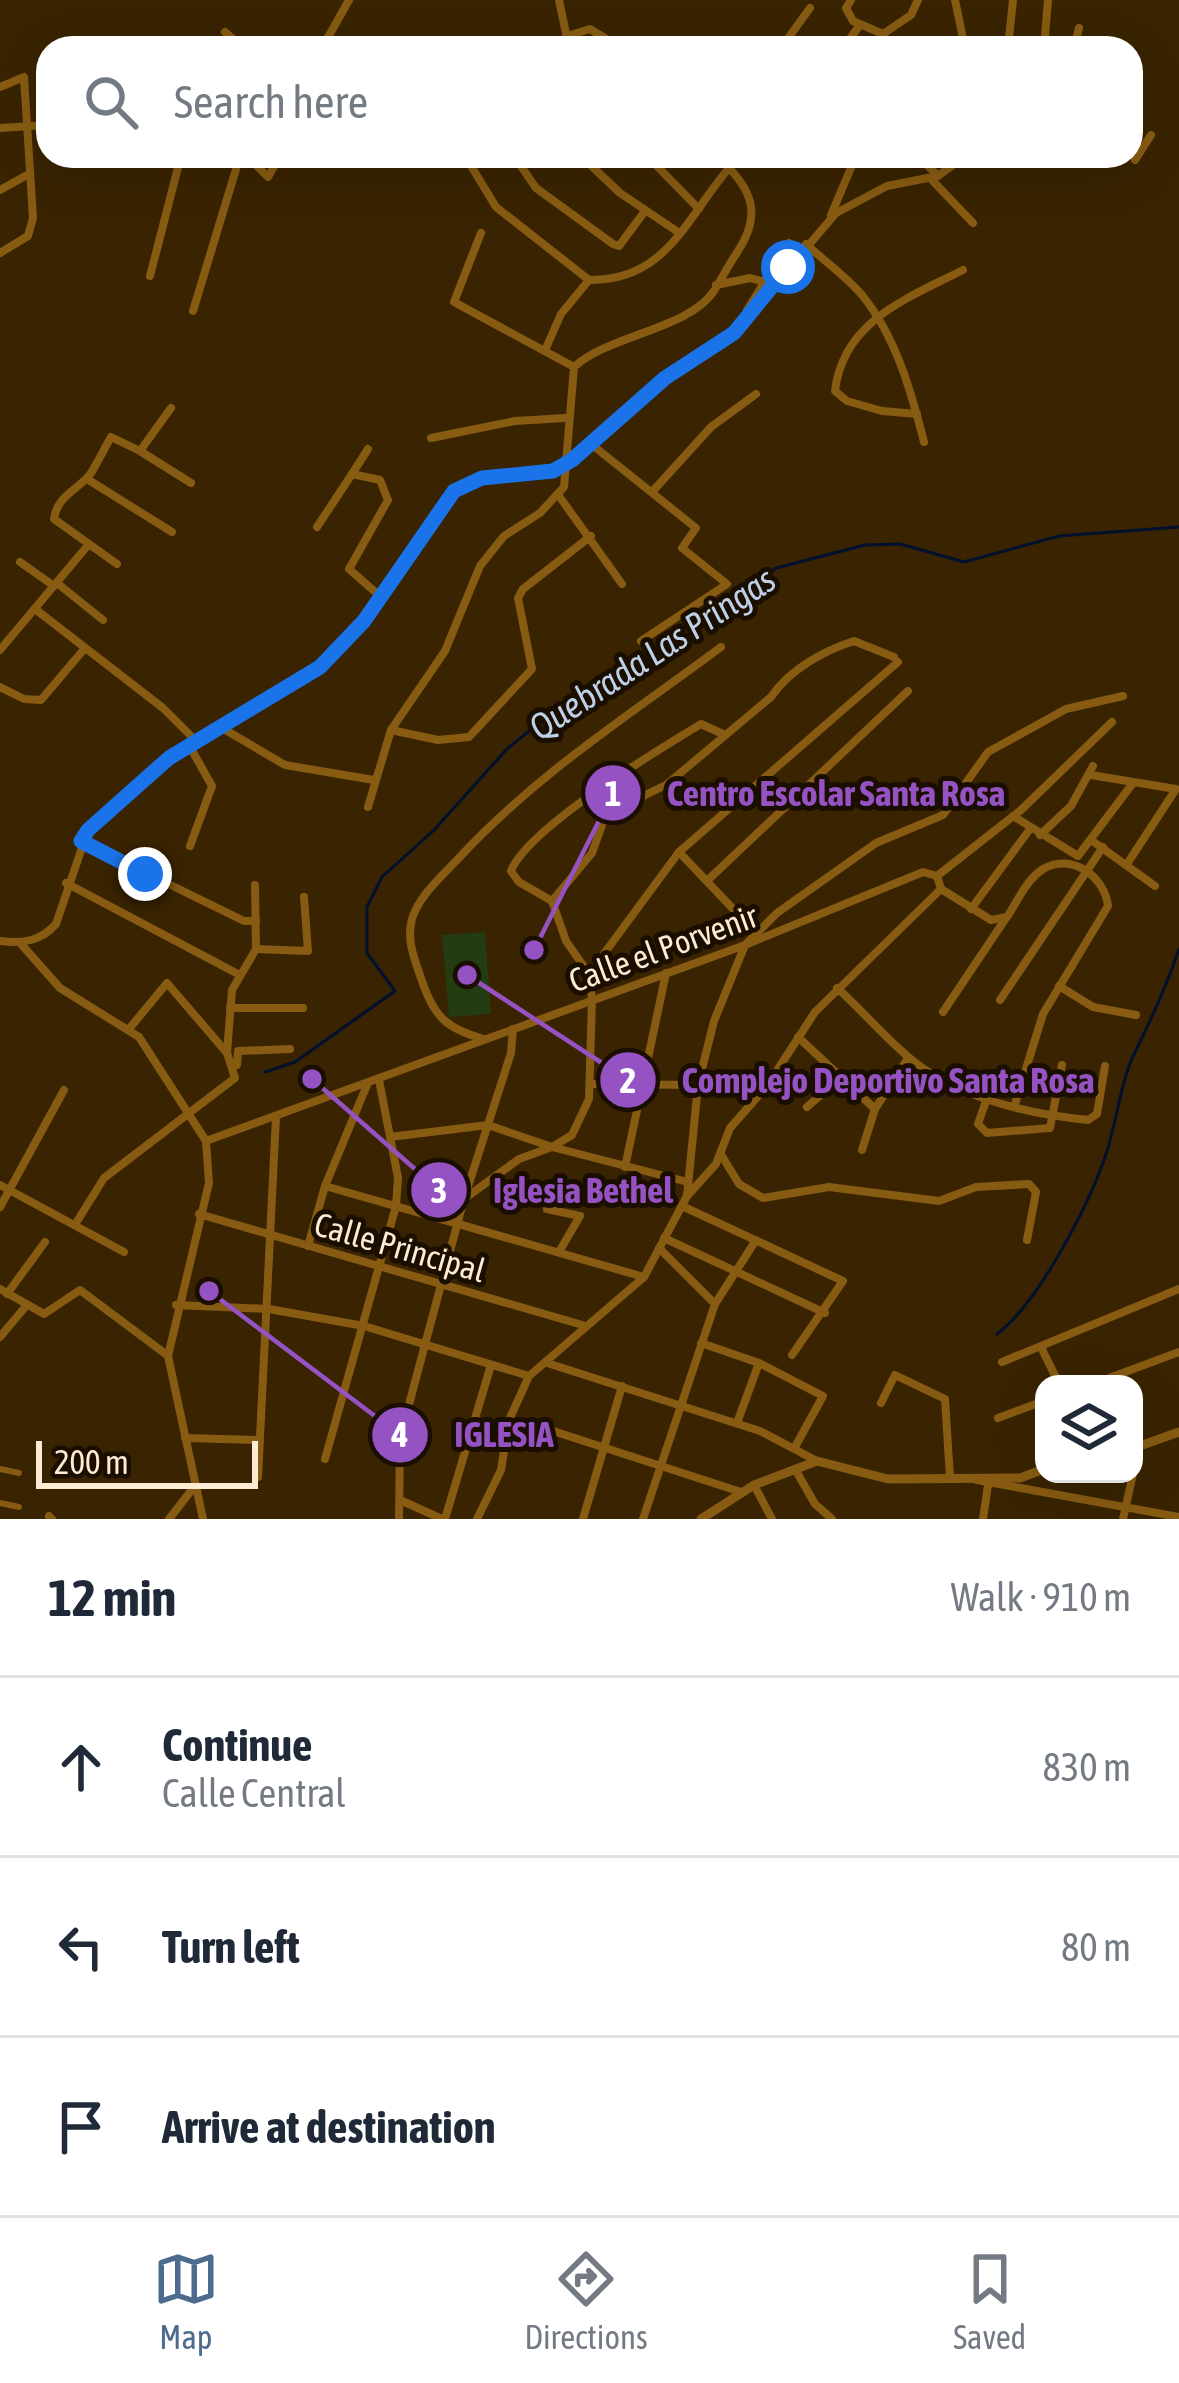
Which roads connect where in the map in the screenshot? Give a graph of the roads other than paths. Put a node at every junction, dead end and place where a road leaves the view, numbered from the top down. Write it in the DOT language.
graph roads {
  1 [pos="349,0"];
  2 [pos="559,0"];
  3 [pos="851,0"];
  4 [pos="919,0"];
  5 [pos="955,0"];
  6 [pos="1013,0"];
  7 [pos="1048,0"];
  8 [pos="811,8"];
  9 [pos="860,25"];
  10 [pos="1079,28"];
  11 [pos="225,32"];
  12 [pos="230,36"];
  13 [pos="329,36"];
  14 [pos="567,36"];
  15 [pos="601,36"];
  16 [pos="790,36"];
  17 [pos="852,36"];
  18 [pos="962,36"];
  19 [pos="1009,36"];
  20 [pos="1045,36"];
  21 [pos="1077,36"];
  22 [pos="0,87"];
  23 [pos="30,123"];
  24 [pos="36,124"];
  25 [pos="0,128"];
  26 [pos="1151,135"];
  27 [pos="1143,146"];
  28 [pos="179,168"];
  29 [pos="239,168"];
  30 [pos="472,168"];
  31 [pos="522,168"];
  32 [pos="595,168"];
  33 [pos="659,168"];
  34 [pos="729,168"];
  35 [pos="851,168"];
  36 [pos="927,168"];
  37 [pos="949,168"];
  38 [pos="29,174"];
  39 [pos="935,178"];
  40 [pos="0,190"];
  41 [pos="699,208"];
  42 [pos="645,211"];
  43 [pos="830,218"];
  44 [pos="973,224"];
  45 [pos="678,232"];
  46 [pos="482,233"];
  47 [pos="789,243"];
  48 [pos="806,244"];
  49 [pos="0,253"];
  50 [pos="963,270"];
  51 [pos="150,276"];
  52 [pos="590,280"];
  53 [pos="765,282"];
  54 [pos="716,285"];
  55 [pos="193,311"];
  56 [pos="875,315"];
  57 [pos="750,316"];
  58 [pos="546,348"];
  59 [pos="574,367"];
  60 [pos="756,394"];
  61 [pos="152,402"];
  62 [pos="917,414"];
  63 [pos="566,418"];
  64 [pos="431,438"];
  65 [pos="924,442"];
  66 [pos="591,443"];
  67 [pos="368,449"];
  68 [pos="140,451"];
  69 [pos="562,466"];
  70 [pos="352,474"];
  71 [pos="87,478"];
  72 [pos="191,483"];
  73 [pos="652,492"];
  74 [pos="559,496"];
  75 [pos="317,527"];
  76 [pos="172,532"];
  77 [pos="591,536"];
  78 [pos="89,544"];
  79 [pos="20,562"];
  80 [pos="117,564"];
  81 [pos="56,584"];
  82 [pos="622,584"];
  83 [pos="380,596"];
  84 [pos="35,609"];
  85 [pos="103,620"];
  86 [pos="641,641"];
  87 [pos="721,647"];
  88 [pos="85,648"];
  89 [pos="0,650"];
  90 [pos="0,687"];
  91 [pos="908,691"];
  92 [pos="1123,697"];
  93 [pos="1112,722"];
  94 [pos="222,728"];
  95 [pos="392,730"];
  96 [pos="723,734"];
  97 [pos="193,744"];
  98 [pos="374,780"];
  99 [pos="1133,783"];
  100 [pos="368,807"];
  101 [pos="1013,815"];
  102 [pos="1035,832"];
  103 [pos="1091,840"];
  104 [pos="81,841"];
  105 [pos="190,845"];
  106 [pos="1103,848"];
  107 [pos="679,852"];
  108 [pos="1126,864"];
  109 [pos="1086,872"];
  110 [pos="935,874"];
  111 [pos="709,879"];
  112 [pos="66,884"];
  113 [pos="255,885"];
  114 [pos="1155,886"];
  115 [pos="941,889"];
  116 [pos="304,897"];
  117 [pos="552,901"];
  118 [pos="971,909"];
  119 [pos="1007,917"];
  120 [pos="256,921"];
  121 [pos="756,933"];
  122 [pos="0,941"];
  123 [pos="21,944"];
  124 [pos="746,945"];
  125 [pos="256,949"];
  126 [pos="666,972"];
  127 [pos="238,974"];
  128 [pos="589,974"];
  129 [pos="1059,986"];
  130 [pos="837,988"];
  131 [pos="592,999"];
  132 [pos="1000,1000"];
  133 [pos="230,1007"];
  134 [pos="302,1007"];
  135 [pos="943,1012"];
  136 [pos="1136,1015"];
  137 [pos="128,1029"];
  138 [pos="513,1029"];
  139 [pos="798,1037"];
  140 [pos="486,1039"];
  141 [pos="290,1049"];
  142 [pos="227,1052"];
  143 [pos="908,1058"];
  144 [pos="1062,1065"];
  145 [pos="1105,1066"];
  146 [pos="237,1072"];
  147 [pos="842,1076"];
  148 [pos="380,1080"];
  149 [pos="640,1083"];
  150 [pos="590,1084"];
  151 [pos="367,1085"];
  152 [pos="698,1085"];
  153 [pos="64,1090"];
  154 [pos="987,1098"];
  155 [pos="1015,1104"];
  156 [pos="807,1107"];
  157 [pos="188,1109"];
  158 [pos="875,1109"];
  159 [pos="1056,1114"];
  160 [pos="276,1117"];
  161 [pos="488,1125"];
  162 [pos="390,1137"];
  163 [pos="206,1141"];
  164 [pos="552,1147"];
  165 [pos="862,1150"];
  166 [pos="721,1154"];
  167 [pos="625,1167"];
  168 [pos="684,1181"];
  169 [pos="325,1186"];
  170 [pos="4,1188"];
  171 [pos="464,1199"];
  172 [pos="684,1201"];
  173 [pos="396,1205"];
  174 [pos="0,1207"];
  175 [pos="547,1209"];
  176 [pos="199,1214"];
  177 [pos="457,1222"];
  178 [pos="76,1223"];
  179 [pos="274,1236"];
  180 [pos="664,1238"];
  181 [pos="756,1240"];
  182 [pos="1027,1240"];
  183 [pos="46,1242"];
  184 [pos="308,1246"];
  185 [pos="659,1248"];
  186 [pos="124,1252"];
  187 [pos="559,1252"];
  188 [pos="379,1266"];
  189 [pos="736,1274"];
  190 [pos="644,1276"];
  191 [pos="441,1285"];
  192 [pos="1179,1289"];
  193 [pos="3,1291"];
  194 [pos="715,1304"];
  195 [pos="176,1305"];
  196 [pos="26,1306"];
  197 [pos="269,1309"];
  198 [pos="825,1313"];
  199 [pos="364,1326"];
  200 [pos="588,1327"];
  201 [pos="0,1337"];
  202 [pos="701,1343"];
  203 [pos="422,1344"];
  204 [pos="1041,1347"];
  205 [pos="1179,1352"];
  206 [pos="792,1354"];
  207 [pos="168,1356"];
  208 [pos="1002,1362"];
  209 [pos="548,1363"];
  210 [pos="758,1363"];
  211 [pos="491,1365"];
  212 [pos="1055,1375"];
  213 [pos="1117,1375"];
  214 [pos="529,1376"];
  215 [pos="622,1386"];
  216 [pos="880,1403"];
  217 [pos="681,1404"];
  218 [pos="1035,1404"];
  219 [pos="998,1418"];
  220 [pos="737,1423"];
  221 [pos="553,1431"];
  222 [pos="1179,1432"];
  223 [pos="185,1438"];
  224 [pos="260,1440"];
  225 [pos="1143,1446"];
  226 [pos="602,1447"];
  227 [pos="795,1447"];
  228 [pos="325,1459"];
  229 [pos="817,1461"];
  230 [pos="661,1464"];
  231 [pos="0,1469"];
  232 [pos="795,1469"];
  233 [pos="1035,1472"];
  234 [pos="19,1473"];
  235 [pos="258,1478"];
  236 [pos="950,1478"];
  237 [pos="976,1480"];
  238 [pos="1130,1483"];
  239 [pos="754,1485"];
  240 [pos="988,1485"];
  241 [pos="196,1486"];
  242 [pos="741,1492"];
  243 [pos="400,1500"];
  244 [pos="0,1503"];
  245 [pos="1125,1506"];
  246 [pos="20,1507"];
  247 [pos="1179,1517"];
  248 [pos="169,1519"];
  249 [pos="203,1519"];
  250 [pos="399,1519"];
  251 [pos="443,1519"];
  252 [pos="477,1519"];
  253 [pos="583,1519"];
  254 [pos="643,1519"];
  255 [pos="700,1519"];
  256 [pos="772,1519"];
  257 [pos="832,1519"];
  258 [pos="983,1519"];
  259 [pos="1123,1519"];
  1 -- 13 [label="street"];
  2 -- 14 [label="street"];
  3 -- 9 [label="street"];
  4 -- 9 [label="street"];
  5 -- 18 [label="street"];
  6 -- 19 [label="street"];
  7 -- 20 [label="street"];
  8 -- 16 [label="street"];
  9 -- 17 [label="street"];
  10 -- 21 [label="street"];
  11 -- 12 [label="street"];
  14 -- 15 [label="street"];
  22 -- 23 [label="street"];
  23 -- 24 [label="street"];
  23 -- 25 [label="street"];
  23 -- 38 [label="street"];
  26 -- 27 [label="street"];
  28 -- 51 [label="street"];
  29 -- 55 [label="street"];
  30 -- 52 [label="street"];
  31 -- 42 [label="street"];
  32 -- 42 [label="street"];
  33 -- 41 [label="street"];
  34 -- 41 [label="street"];
  34 -- 54 [label="street"];
  35 -- 43 [label="street"];
  36 -- 39 [label="street"];
  37 -- 39 [label="street"];
  38 -- 40 [label="street"];
  38 -- 49 [label="street"];
  39 -- 43 [label="street"];
  39 -- 44 [label="street"];
  41 -- 45 [label="street"];
  42 -- 45 [label="street"];
  43 -- 48 [label="street"];
  45 -- 52 [label="street"];
  46 -- 58 [label="street"];
  47 -- 53 [label="street"];
  48 -- 56 [label="street"];
  48 -- 57 [label="street"];
  50 -- 56 [label="street"];
  52 -- 58 [label="street"];
  53 -- 54 [label="street"];
  53 -- 57 [label="street"];
  54 -- 59 [label="street"];
  56 -- 62 [label="street"];
  56 -- 62 [label="street"];
  57 -- 66 [label="street"];
  58 -- 59 [label="street"];
  59 -- 63 [label="street"];
  60 -- 73 [label="street"];
  61 -- 68 [label="street"];
  62 -- 65 [label="street"];
  63 -- 64 [label="street"];
  63 -- 69 [label="street"];
  66 -- 69 [label="street"];
  66 -- 73 [label="street"];
  67 -- 70 [label="street"];
  68 -- 71 [label="street"];
  68 -- 72 [label="street"];
  69 -- 74 [label="street"];
  69 -- 83 [label="street"];
  70 -- 75 [label="street"];
  70 -- 83 [label="street"];
  71 -- 76 [label="street"];
  71 -- 78 [label="street"];
  73 -- 86 [label="street"];
  74 -- 77 [label="street"];
  74 -- 95 [label="street"];
  77 -- 82 [label="street"];
  77 -- 95 [label="street"];
  78 -- 80 [label="street"];
  78 -- 81 [label="street"];
  79 -- 81 [label="street"];
  81 -- 84 [label="street"];
  81 -- 85 [label="street"];
  83 -- 94 [label="street"];
  84 -- 88 [label="street"];
  84 -- 89 [label="street"];
  87 -- 140 [label="street"];
  88 -- 90 [label="street"];
  88 -- 97 [label="street"];
  91 -- 111 [label="street"];
  92 -- 121 [label="street"];
  93 -- 101 [label="street, Calle el Porvenir"];
  94 -- 97 [label="street"];
  94 -- 98 [label="street"];
  95 -- 98 [label="street"];
  96 -- 107 [label="street"];
  96 -- 117 [label="street"];
  96 -- 117 [label="street"];
  97 -- 104 [label="street"];
  97 -- 105 [label="street"];
  98 -- 100 [label="street"];
  99 -- 102 [label="street"];
  99 -- 103 [label="street"];
  99 -- 108 [label="street"];
  101 -- 102 [label="street"];
  101 -- 110 [label="street, Calle el Porvenir"];
  102 -- 103 [label="street"];
  102 -- 118 [label="street"];
  103 -- 106 [label="street"];
  104 -- 112 [label="street"];
  104 -- 120 [label="street"];
  106 -- 108 [label="street"];
  106 -- 109 [label="street"];
  107 -- 111 [label="street"];
  107 -- 128 [label="street"];
  108 -- 114 [label="street"];
  109 -- 119 [label="street"];
  109 -- 129 [label="street"];
  109 -- 132 [label="street"];
  110 -- 115 [label="street"];
  110 -- 124 [label="street, Calle el Porvenir"];
  111 -- 121 [label="street"];
  112 -- 123 [label="street"];
  112 -- 127 [label="street"];
  113 -- 120 [label="street"];
  115 -- 118 [label="street"];
  115 -- 130 [label="street"];
  116 -- 125 [label="street"];
  117 -- 128 [label="street"];
  118 -- 119 [label="street"];
  119 -- 135 [label="street"];
  120 -- 125 [label="street"];
  121 -- 124 [label="street"];
  122 -- 123 [label="street"];
  123 -- 137 [label="street"];
  124 -- 126 [label="street, Calle el Porvenir"];
  124 -- 152 [label="street"];
  125 -- 127 [label="street"];
  126 -- 131 [label="street, Calle el Porvenir"];
  126 -- 149 [label="street"];
  127 -- 133 [label="street"];
  128 -- 131 [label="street"];
  129 -- 136 [label="street"];
  129 -- 155 [label="street"];
  130 -- 139 [label="street"];
  130 -- 143 [label="street"];
  131 -- 138 [label="street, Calle el Porvenir"];
  131 -- 150 [label="street"];
  133 -- 134 [label="street"];
  133 -- 142 [label="street"];
  137 -- 142 [label="street"];
  137 -- 157 [label="street"];
  138 -- 140 [label="street, Calle el Porvenir"];
  138 -- 161 [label="street"];
  139 -- 147 [label="street"];
  139 -- 166 [label="street"];
  140 -- 148 [label="street, Calle el Porvenir"];
  141 -- 146 [label="street"];
  142 -- 146 [label="street"];
  143 -- 154 [label="street"];
  143 -- 158 [label="street"];
  144 -- 159 [label="street"];
  145 -- 159 [label="street"];
  146 -- 157 [label="street"];
  147 -- 156 [label="street"];
  147 -- 158 [label="street"];
  148 -- 151 [label="street, Calle el Porvenir"];
  148 -- 162 [label="street"];
  149 -- 150 [label="street"];
  149 -- 152 [label="street"];
  149 -- 167 [label="street"];
  150 -- 164 [label="street"];
  151 -- 160 [label="street, Calle el Porvenir"];
  151 -- 169 [label="street"];
  152 -- 168 [label="street"];
  153 -- 170 [label="street"];
  154 -- 155 [label="street"];
  154 -- 159 [label="street"];
  155 -- 159 [label="street"];
  157 -- 163 [label="street"];
  157 -- 178 [label="street"];
  158 -- 165 [label="street"];
  160 -- 163 [label="street, Calle el Porvenir"];
  160 -- 179 [label="street"];
  161 -- 162 [label="street"];
  161 -- 164 [label="street"];
  161 -- 171 [label="street"];
  162 -- 173 [label="street"];
  163 -- 176 [label="street"];
  164 -- 167 [label="street"];
  164 -- 171 [label="street"];
  166 -- 172 [label="street"];
  166 -- 182 [label="street"];
  167 -- 168 [label="street"];
  168 -- 172 [label="street"];
  169 -- 173 [label="street"];
  169 -- 184 [label="street"];
  170 -- 174 [label="street"];
  170 -- 178 [label="street"];
  171 -- 177 [label="street"];
  172 -- 180 [label="street"];
  172 -- 181 [label="street"];
  173 -- 177 [label="street"];
  173 -- 188 [label="street"];
  175 -- 187 [label="street"];
  176 -- 179 [label="street, Calle Principal"];
  176 -- 195 [label="street"];
  177 -- 187 [label="street"];
  177 -- 191 [label="street"];
  178 -- 186 [label="street"];
  179 -- 184 [label="street, Calle Principal"];
  179 -- 197 [label="street"];
  180 -- 185 [label="street"];
  180 -- 189 [label="street"];
  181 -- 189 [label="street"];
  181 -- 198 [label="street"];
  183 -- 193 [label="street"];
  184 -- 188 [label="street, Calle Principal"];
  185 -- 190 [label="street"];
  185 -- 194 [label="street"];
  187 -- 190 [label="street"];
  188 -- 191 [label="street, Calle Principal"];
  188 -- 199 [label="street"];
  189 -- 194 [label="street"];
  189 -- 198 [label="street"];
  190 -- 200 [label="street"];
  191 -- 200 [label="street, Calle Principal"];
  191 -- 203 [label="street"];
  192 -- 204 [label="street"];
  193 -- 196 [label="street"];
  194 -- 202 [label="street"];
  195 -- 197 [label="street"];
  195 -- 207 [label="street"];
  196 -- 201 [label="street"];
  196 -- 207 [label="street"];
  197 -- 199 [label="street"];
  197 -- 224 [label="street"];
  198 -- 206 [label="street"];
  199 -- 203 [label="street"];
  199 -- 228 [label="street"];
  200 -- 209 [label="street"];
  202 -- 210 [label="street"];
  202 -- 217 [label="street"];
  203 -- 211 [label="street"];
  203 -- 243 [label="street"];
  204 -- 208 [label="street"];
  204 -- 212 [label="street"];
  205 -- 213 [label="street"];
  207 -- 223 [label="street"];
  209 -- 214 [label="street"];
  209 -- 215 [label="street"];
  210 -- 220 [label="street"];
  210 -- 227 [label="street"];
  211 -- 214 [label="street"];
  211 -- 251 [label="street"];
  214 -- 252 [label="street"];
  215 -- 217 [label="street"];
  215 -- 226 [label="street"];
  216 -- 236 [label="street"];
  217 -- 220 [label="street"];
  217 -- 230 [label="street"];
  218 -- 219 [label="street"];
  220 -- 227 [label="street"];
  221 -- 226 [label="street"];
  222 -- 225 [label="street"];
  223 -- 224 [label="street"];
  223 -- 241 [label="street"];
  224 -- 235 [label="street"];
  226 -- 230 [label="street"];
  226 -- 253 [label="street"];
  227 -- 229 [label="street"];
  229 -- 232 [label="street"];
  229 -- 236 [label="street"];
  230 -- 242 [label="street"];
  230 -- 254 [label="street"];
  231 -- 234 [label="street"];
  232 -- 239 [label="street"];
  232 -- 257 [label="street"];
  233 -- 237 [label="street"];
  236 -- 237 [label="street"];
  237 -- 240 [label="street"];
  238 -- 245 [label="street"];
  239 -- 242 [label="street"];
  239 -- 256 [label="street"];
  240 -- 245 [label="street"];
  240 -- 258 [label="street"];
  241 -- 248 [label="street"];
  241 -- 249 [label="street"];
  242 -- 255 [label="street"];
  243 -- 250 [label="street"];
  243 -- 251 [label="street"];
  244 -- 246 [label="street"];
  245 -- 247 [label="street"];
  245 -- 259 [label="street"];
}
